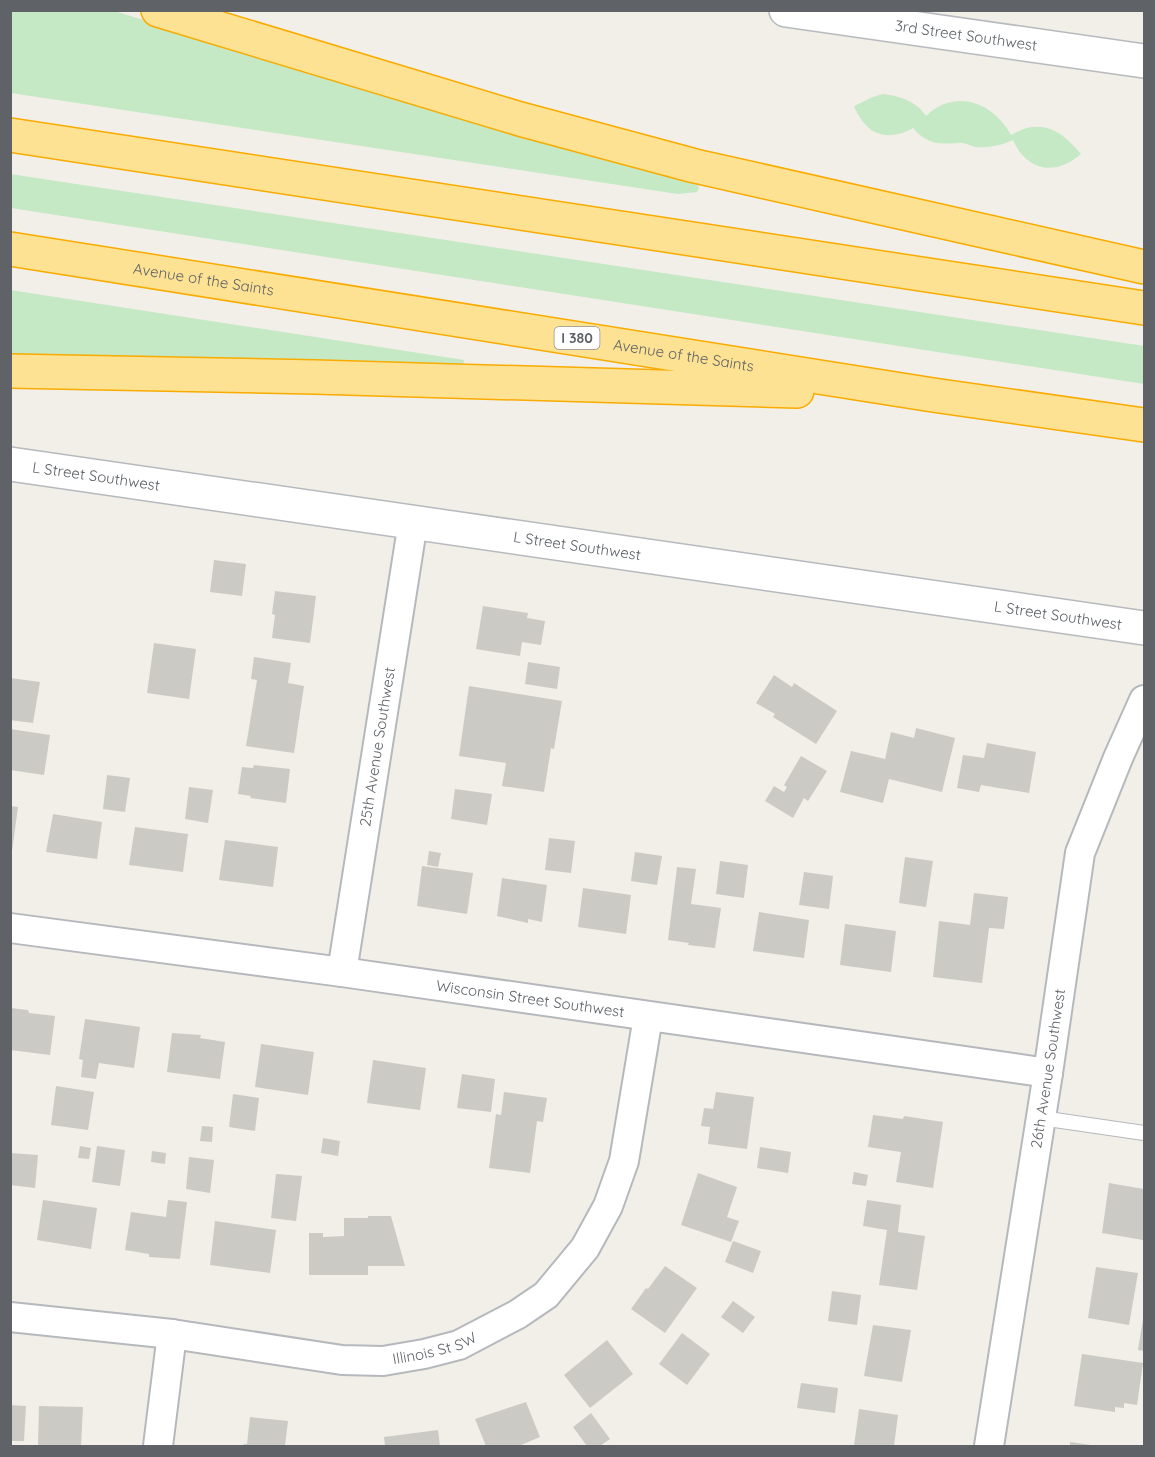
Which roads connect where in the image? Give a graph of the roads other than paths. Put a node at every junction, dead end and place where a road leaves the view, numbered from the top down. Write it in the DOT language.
graph roads {
  1 [pos="158,10"];
  2 [pos="786,10"];
  3 [pos="1144,61"];
  4 [pos="10,135"];
  5 [pos="10,249"];
  6 [pos="1144,267"];
  7 [pos="1144,308"];
  8 [pos="10,372"];
  9 [pos="933,395"];
  10 [pos="1144,425"];
  11 [pos="10,464"];
  12 [pos="413,522"];
  13 [pos="1144,628"];
  14 [pos="1144,700"];
  15 [pos="10,928"];
  16 [pos="342,972"];
  17 [pos="648,1017"];
  18 [pos="1048,1073"];
  19 [pos="1041,1118"];
  20 [pos="1144,1133"];
  21 [pos="10,1317"];
  22 [pos="172,1335"];
  23 [pos="158,1446"];
  24 [pos="989,1446"];
  1 -- 6 [label="highway"];
  2 -- 3 [label="street, 3rd Street Southwest"];
  4 -- 7 [label="highway"];
  5 -- 9 [label="highway, Avenue of the Saints / I 380"];
  8 -- 9 [label="highway"];
  9 -- 10 [label="highway, Avenue of the Saints / I 380"];
  11 -- 12 [label="street, L Street Southwest"];
  12 -- 13 [label="street, L Street Southwest"];
  12 -- 16 [label="street, 25th Avenue Southwest"];
  14 -- 18 [label="street, 26th Avenue Southwest"];
  15 -- 16 [label="street, Wisconsin Street Southwest"];
  16 -- 17 [label="street, Wisconsin Street Southwest"];
  17 -- 18 [label="street, Wisconsin Street Southwest"];
  17 -- 22 [label="street, Illinois St SW"];
  18 -- 19 [label="street, 26th Avenue Southwest"];
  19 -- 20 [label="lane"];
  19 -- 24 [label="street, 26th Avenue Southwest"];
  21 -- 22 [label="street, Illinois St SW"];
  22 -- 23 [label="street"];
}
